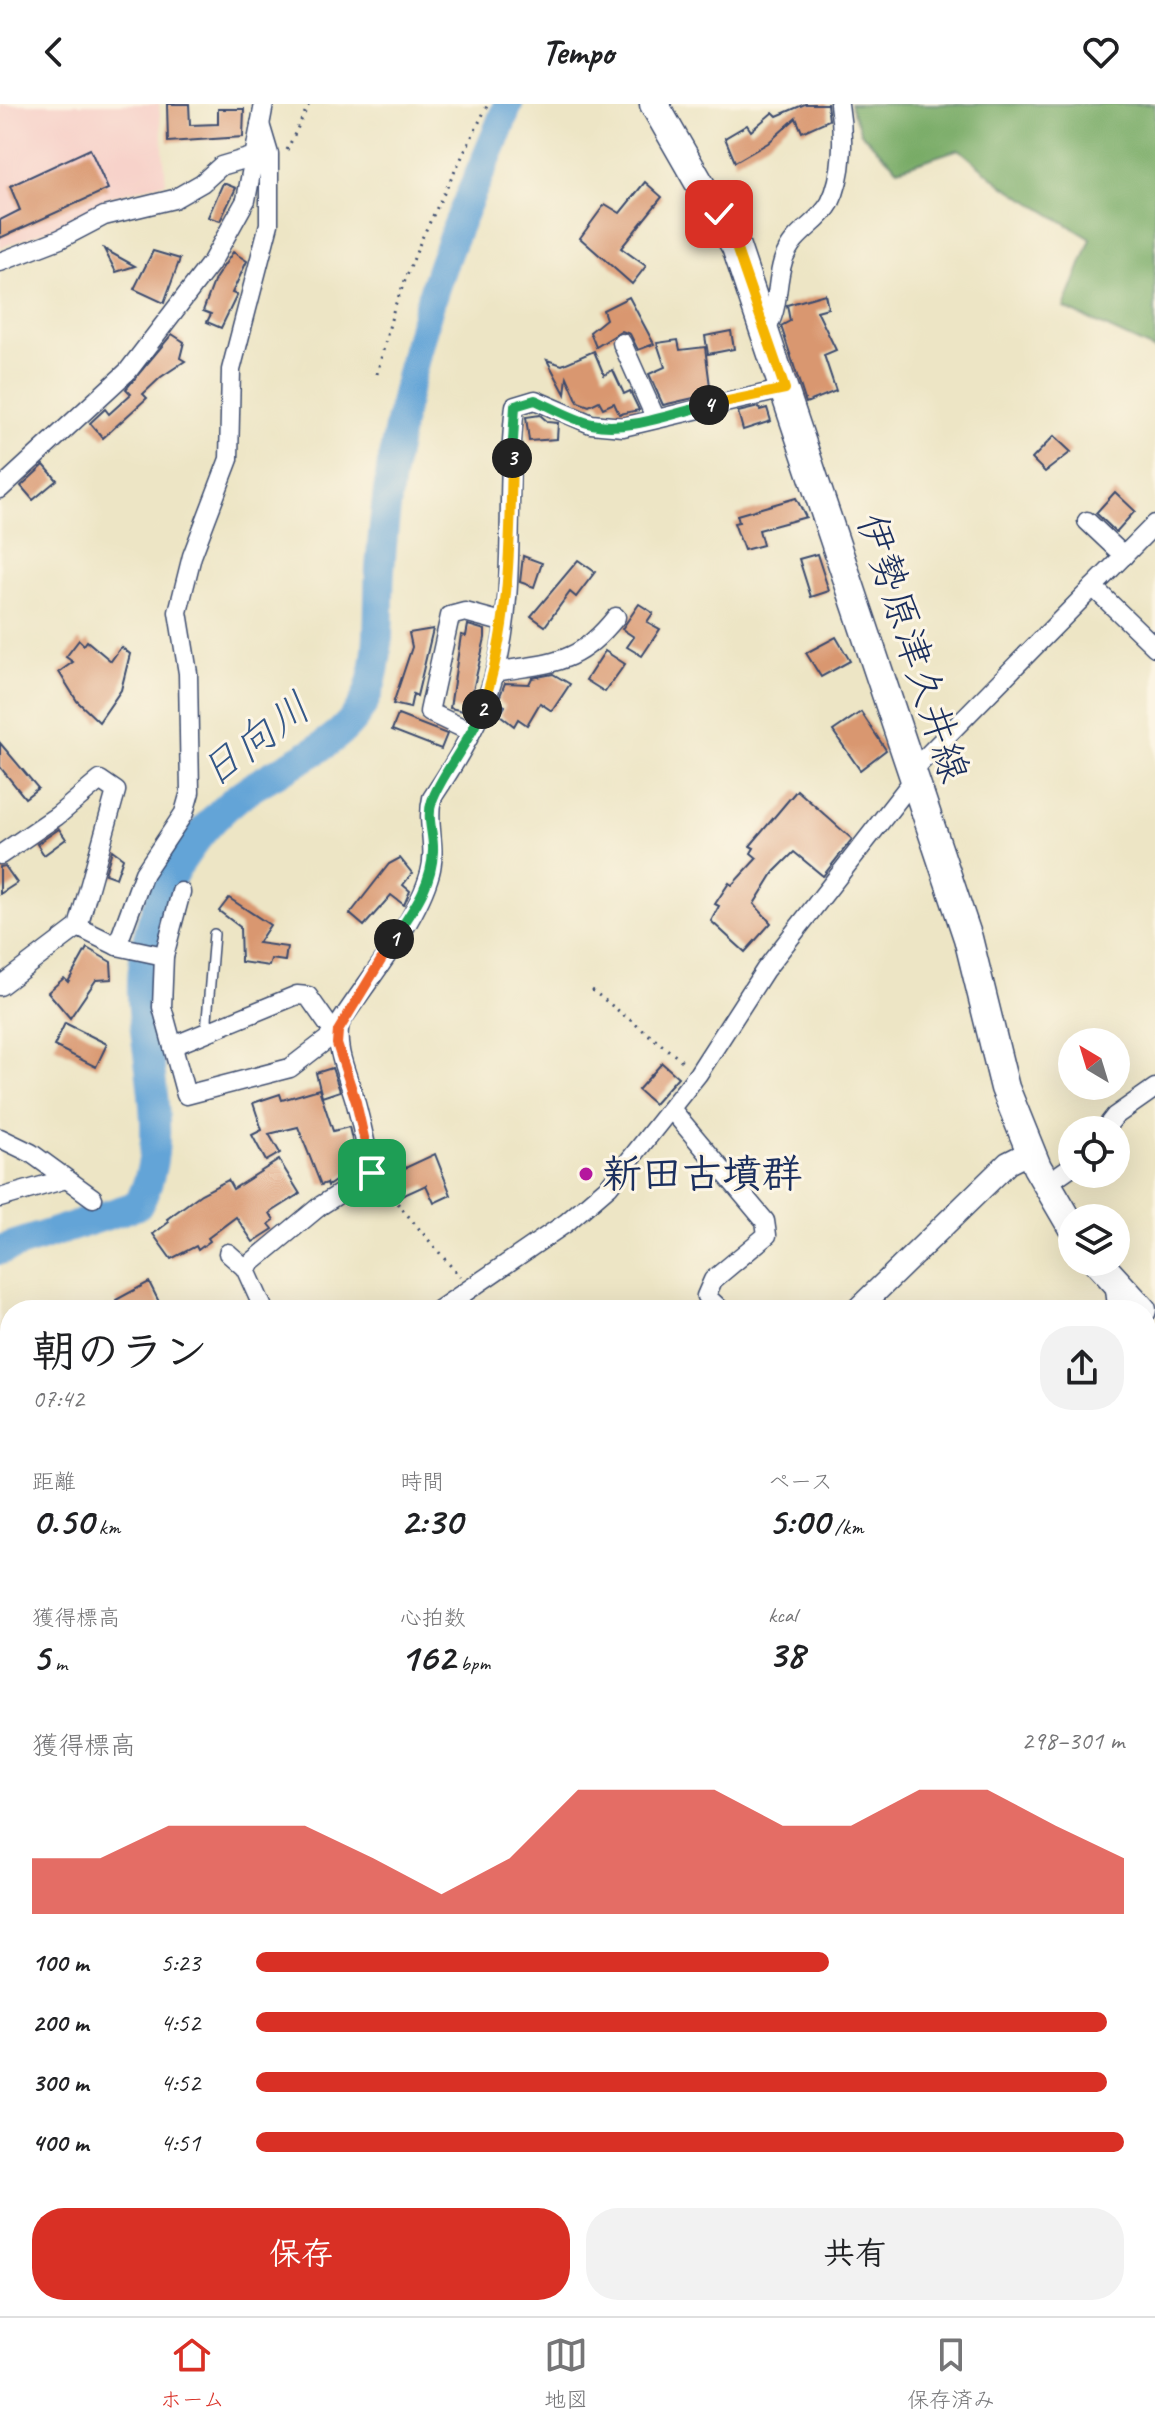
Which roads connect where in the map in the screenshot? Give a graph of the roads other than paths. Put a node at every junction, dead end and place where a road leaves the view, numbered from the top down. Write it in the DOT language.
graph roads {
  1 [pos="264,104"];
  2 [pos="654,104"];
  3 [pos="839,104"];
  4 [pos="260,124"];
  5 [pos="255,156"];
  6 [pos="0,262"];
  7 [pos="764,332"];
  8 [pos="621,354"];
  9 [pos="785,389"];
  10 [pos="655,417"];
  11 [pos="0,489"];
  12 [pos="1087,521"];
  13 [pos="1155,524"];
  14 [pos="1124,556"];
  15 [pos="1093,587"];
  16 [pos="616,617"];
  17 [pos="502,622"];
  18 [pos="1155,647"];
  19 [pos="495,672"];
  20 [pos="471,732"];
  21 [pos="914,779"];
  22 [pos="0,855"];
  23 [pos="181,892"];
  24 [pos="78,927"];
  25 [pos="214,934"];
  26 [pos="121,947"];
  27 [pos="161,956"];
  28 [pos="0,986"];
  29 [pos="206,1032"];
  30 [pos="336,1032"];
  31 [pos="173,1046"];
  32 [pos="1155,1088"];
  33 [pos="672,1110"];
  34 [pos="1115,1116"];
  35 [pos="0,1138"];
  36 [pos="1030,1152"];
  37 [pos="1058,1176"];
  38 [pos="66,1179"];
  39 [pos="1046,1184"];
  40 [pos="0,1198"];
  41 [pos="93,1198"];
  42 [pos="1058,1204"];
  43 [pos="228,1253"];
  44 [pos="245,1268"];
  45 [pos="1107,1276"];
  46 [pos="1111,1276"];
  47 [pos="259,1300"];
  48 [pos="452,1300"];
  49 [pos="710,1300"];
  50 [pos="867,1300"];
  51 [pos="1111,1300"];
  52 [pos="1133,1300"];
  1 -- 4 [label="street"];
  2 -- 7 [label="main road, 伊勢原津久井線"];
  3 -- 7 [label="street"];
  4 -- 5 [label="street"];
  4 -- 26 [label="street"];
  5 -- 6 [label="street"];
  5 -- 11 [label="street"];
  7 -- 9 [label="main road, 伊勢原津久井線"];
  8 -- 10 [label="street"];
  9 -- 10 [label="street"];
  9 -- 21 [label="main road, 伊勢原津久井線"];
  10 -- 17 [label="street"];
  12 -- 14 [label="street"];
  13 -- 14 [label="street"];
  14 -- 15 [label="street"];
  15 -- 18 [label="street"];
  15 -- 21 [label="street"];
  16 -- 19 [label="street"];
  17 -- 19 [label="street"];
  17 -- 20 [label="street"];
  19 -- 20 [label="street"];
  20 -- 30 [label="street"];
  21 -- 33 [label="street"];
  21 -- 36 [label="main road, 伊勢原津久井線"];
  22 -- 24 [label="street"];
  23 -- 27 [label="street"];
  24 -- 26 [label="street"];
  24 -- 28 [label="street"];
  25 -- 29 [label="lane"];
  26 -- 27 [label="street"];
  27 -- 31 [label="street"];
  29 -- 30 [label="street"];
  29 -- 31 [label="street"];
  30 -- 31 [label="street"];
  30 -- 44 [label="street"];
  32 -- 34 [label="street"];
  33 -- 48 [label="street"];
  33 -- 49 [label="street"];
  35 -- 38 [label="street"];
  36 -- 39 [label="main road, 伊勢原津久井線"];
  36 -- 50 [label="street"];
  37 -- 39 [label="street"];
  38 -- 40 [label="street"];
  38 -- 41 [label="street"];
  39 -- 42 [label="main road, 伊勢原津久井線"];
  43 -- 44 [label="street"];
  44 -- 47 [label="street"];
  45 -- 51 [label="lane"];
  46 -- 52 [label="main road"];
}
